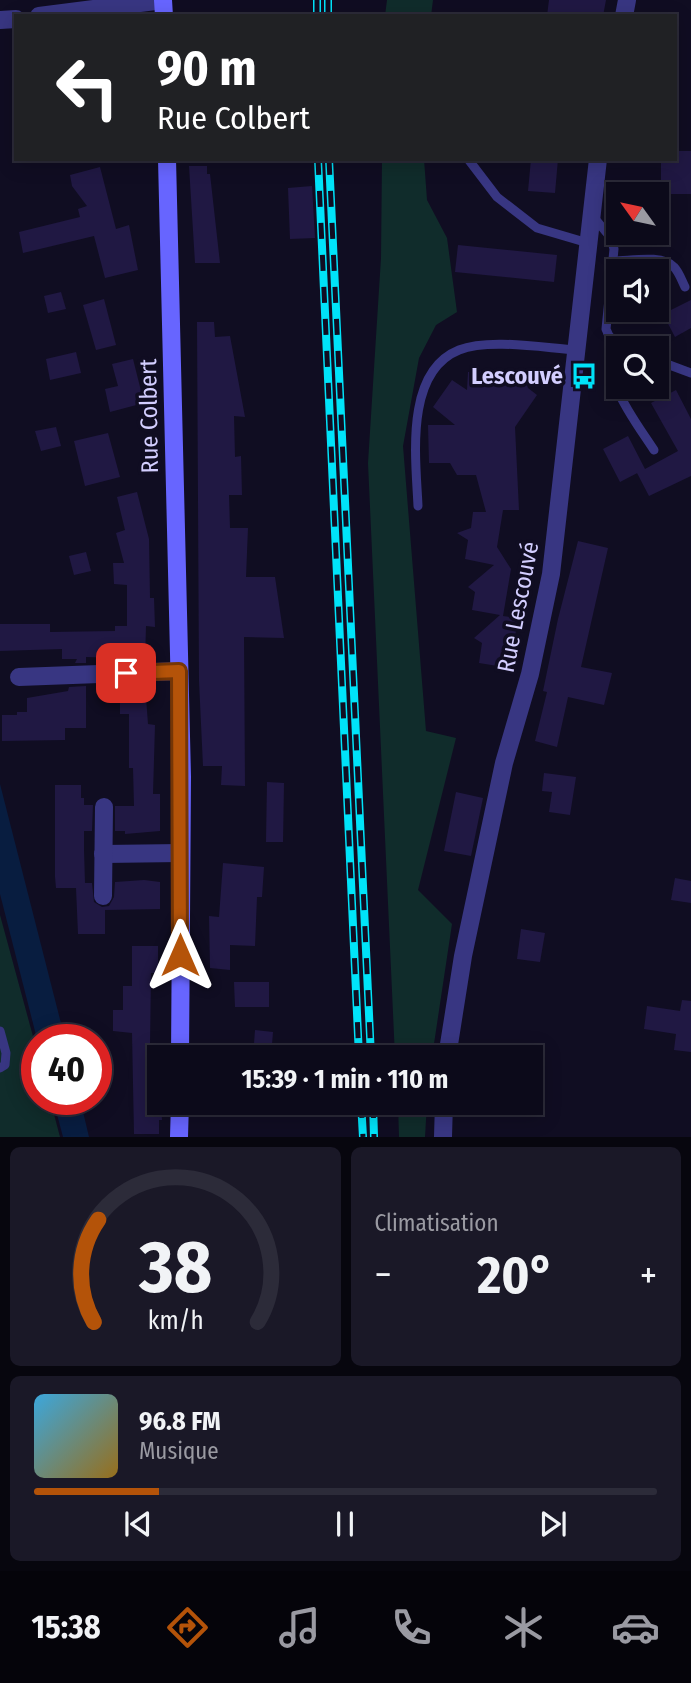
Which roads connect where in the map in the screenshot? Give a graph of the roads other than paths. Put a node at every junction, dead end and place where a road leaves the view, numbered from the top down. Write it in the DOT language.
graph roads {
  1 [pos="163,0"];
  2 [pos="75,6"];
  3 [pos="46,14"];
  4 [pos="167,161"];
  5 [pos="470,161"];
  6 [pos="598,161"];
  7 [pos="591,214"];
  8 [pos="588,243"];
  9 [pos="614,259"];
  10 [pos="669,263"];
  11 [pos="685,287"];
  12 [pos="606,322"];
  13 [pos="609,336"];
  14 [pos="577,350"];
  15 [pos="669,365"];
  16 [pos="691,373"];
  17 [pos="622,399"];
  18 [pos="654,450"];
  19 [pos="418,506"];
  20 [pos="179,671"];
  21 [pos="19,677"];
  22 [pos="104,807"];
  23 [pos="181,853"];
  24 [pos="103,854"];
  25 [pos="103,896"];
  26 [pos="0,1031"];
  27 [pos="180,1045"];
  28 [pos="449,1045"];
  29 [pos="0,1069"];
  30 [pos="180,1115"];
  31 [pos="444,1115"];
  32 [pos="179,1137"];
  33 [pos="443,1137"];
  1 -- 2 [label="street"];
  2 -- 3 [label="street"];
  4 -- 20 [label="street, Rue Colbert"];
  5 -- 8 [label="lane"];
  6 -- 7 [label="street, Rue Lescouvé"];
  7 -- 8 [label="street, Rue Lescouvé"];
  7 -- 9 [label="lane"];
  8 -- 14 [label="street, Rue Lescouvé"];
  10 -- 11 [label="lane"];
  12 -- 13 [label="lane"];
  14 -- 19 [label="lane"];
  14 -- 28 [label="street, Rue Lescouvé"];
  15 -- 16 [label="lane"];
  17 -- 18 [label="lane"];
  20 -- 21 [label="street"];
  20 -- 23 [label="street, Rue Colbert"];
  22 -- 24 [label="street"];
  23 -- 24 [label="street"];
  23 -- 27 [label="street, Rue Colbert"];
  24 -- 25 [label="street"];
  26 -- 29 [label="lane"];
  30 -- 32 [label="street"];
  31 -- 33 [label="street"];
}
